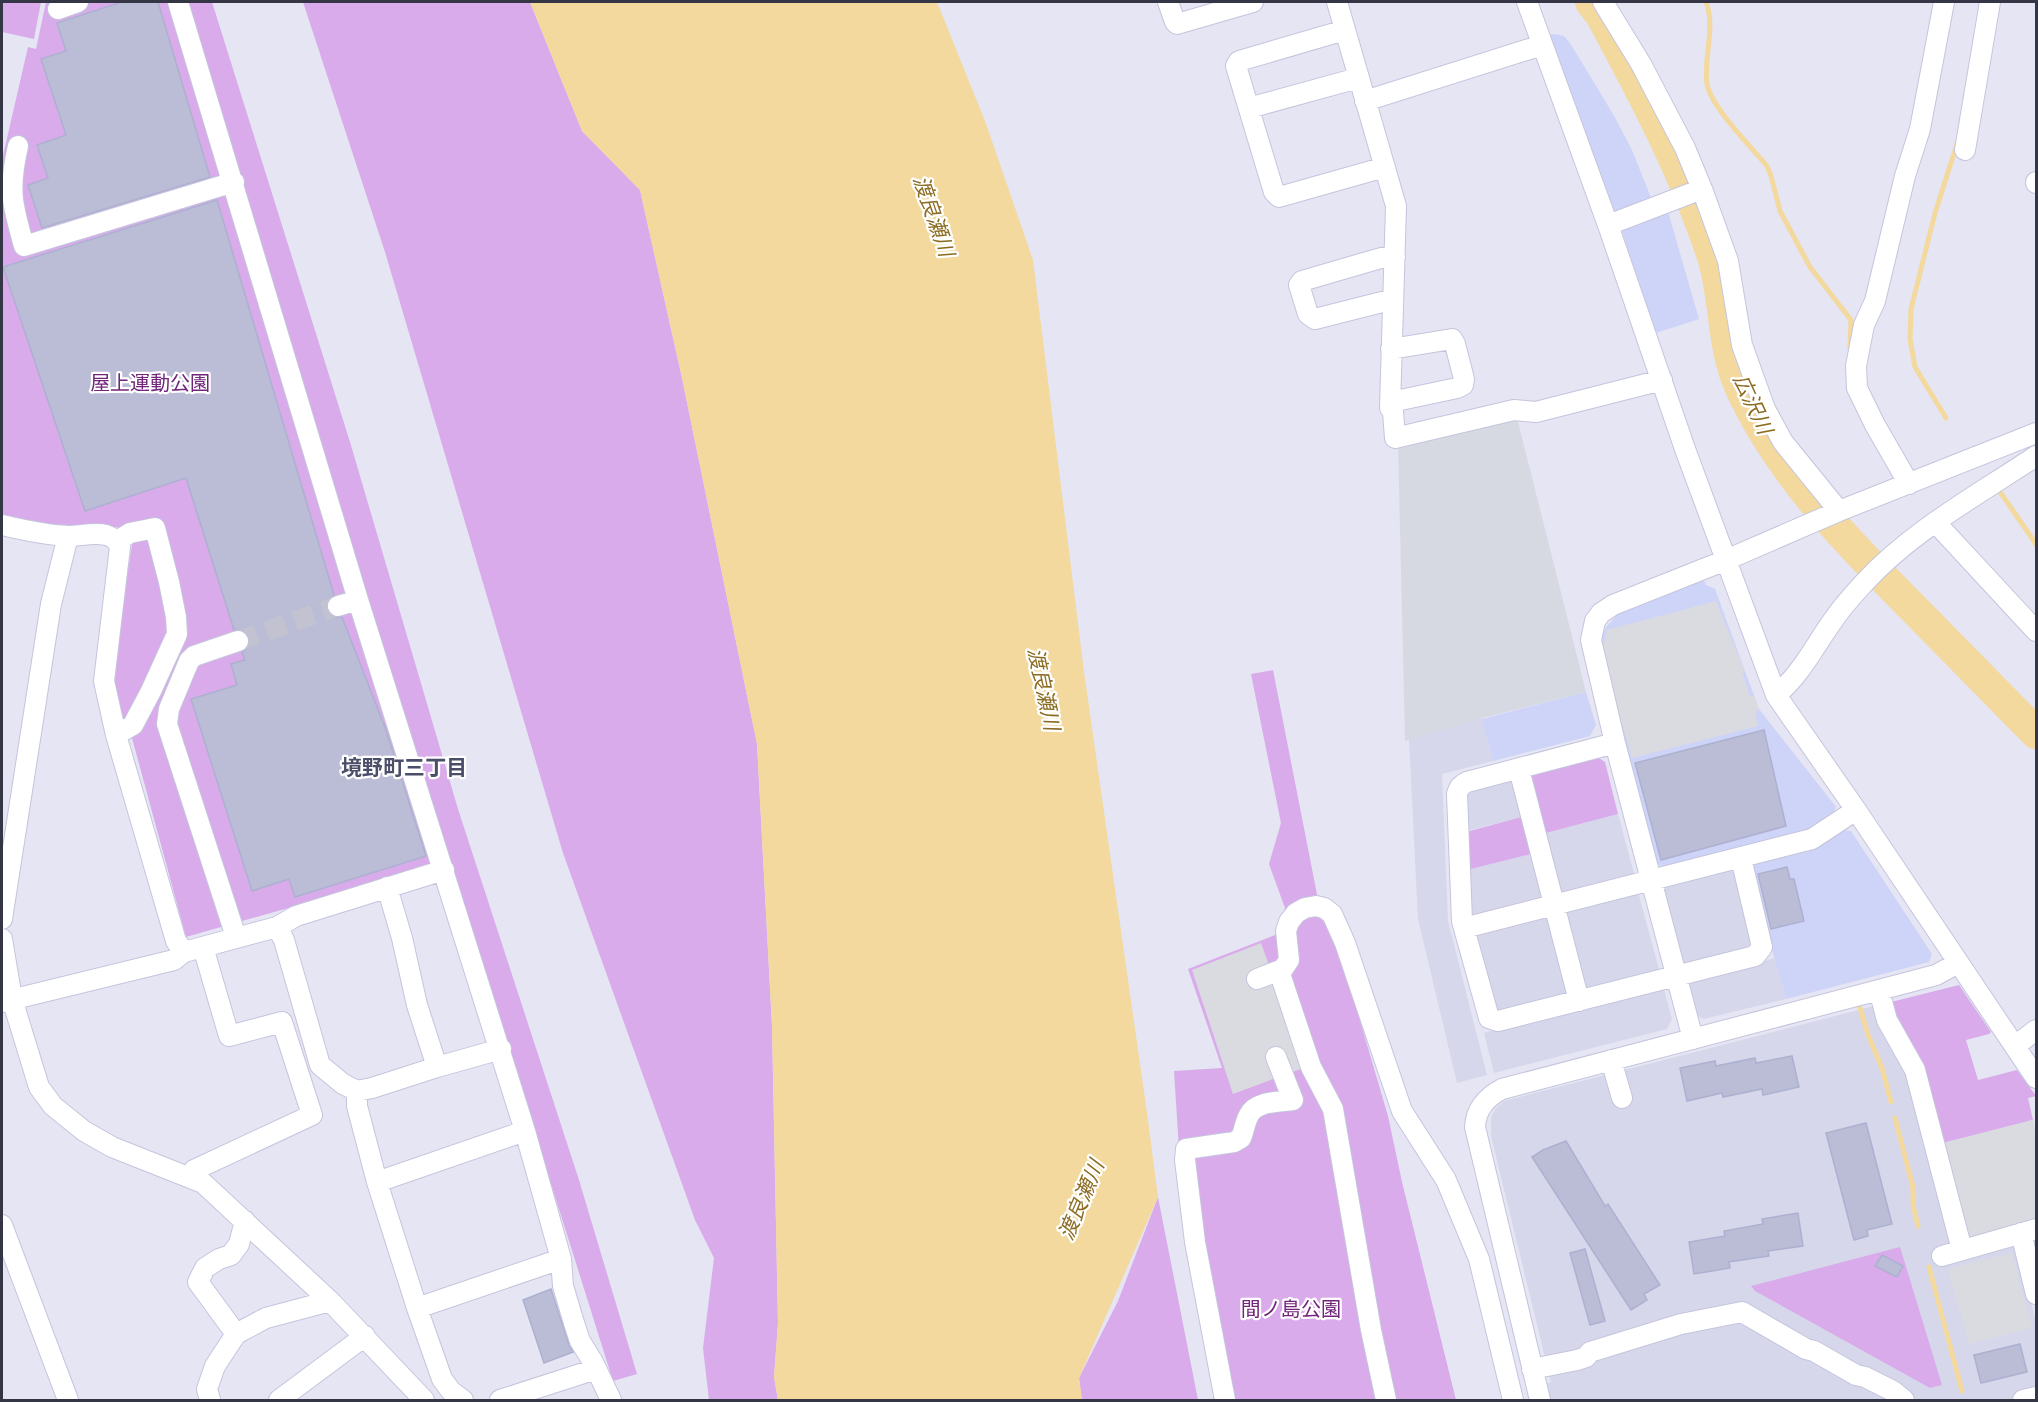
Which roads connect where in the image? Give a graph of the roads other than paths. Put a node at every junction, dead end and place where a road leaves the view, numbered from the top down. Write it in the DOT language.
graph roads {
  1 [pos="78,2"];
  2 [pos="178,2"];
  3 [pos="1168,2"];
  4 [pos="1253,2"];
  5 [pos="1337,2"];
  6 [pos="1527,2"];
  7 [pos="1603,2"];
  8 [pos="1944,2"];
  9 [pos="1990,2"];
  10 [pos="58,9"];
  11 [pos="1345,30"];
  12 [pos="1542,45"];
  13 [pos="1358,78"];
  14 [pos="1365,101"];
  15 [pos="1248,108"];
  16 [pos="18,146"];
  17 [pos="1965,150"];
  18 [pos="1385,167"];
  19 [pos="234,182"];
  20 [pos="1699,190"];
  21 [pos="1608,225"];
  22 [pos="1395,257"];
  23 [pos="1392,303"];
  24 [pos="1391,349"];
  25 [pos="1662,380"];
  26 [pos="1390,405"];
  27 [pos="2037,433"];
  28 [pos="2037,456"];
  29 [pos="1910,484"];
  30 [pos="1837,512"];
  31 [pos="1936,523"];
  32 [pos="2,525"];
  33 [pos="68,536"];
  34 [pos="117,541"];
  35 [pos="1726,560"];
  36 [pos="358,600"];
  37 [pos="338,606"];
  38 [pos="2037,631"];
  39 [pos="238,641"];
  40 [pos="1776,695"];
  41 [pos="116,735"];
  42 [pos="1615,743"];
  43 [pos="1519,769"];
  44 [pos="1856,810"];
  45 [pos="1741,858"];
  46 [pos="444,870"];
  47 [pos="1652,881"];
  48 [pos="387,887"];
  49 [pos="1554,905"];
  50 [pos="2,919"];
  51 [pos="277,927"];
  52 [pos="1464,928"];
  53 [pos="236,937"];
  54 [pos="2,939"];
  55 [pos="208,946"];
  56 [pos="184,952"];
  57 [pos="1958,963"];
  58 [pos="1279,971"];
  59 [pos="1676,977"];
  60 [pos="1257,979"];
  61 [pos="1879,990"];
  62 [pos="7,1001"];
  63 [pos="1579,1001"];
  64 [pos="2037,1030"];
  65 [pos="1693,1039"];
  66 [pos="2015,1046"];
  67 [pos="501,1049"];
  68 [pos="1276,1057"];
  69 [pos="1611,1060"];
  70 [pos="437,1067"];
  71 [pos="2037,1078"];
  72 [pos="357,1091"];
  73 [pos="1325,1096"];
  74 [pos="1622,1098"];
  75 [pos="1293,1100"];
  76 [pos="525,1131"];
  77 [pos="189,1177"];
  78 [pos="377,1182"];
  79 [pos="245,1221"];
  80 [pos="2,1225"];
  81 [pos="2029,1231"];
  82 [pos="1962,1250"];
  83 [pos="1942,1256"];
  84 [pos="561,1259"];
  85 [pos="2037,1294"];
  86 [pos="330,1301"];
  87 [pos="417,1308"];
  88 [pos="236,1334"];
  89 [pos="365,1336"];
  90 [pos="595,1366"];
  91 [pos="1532,1369"];
  92 [pos="2037,1397"];
  93 [pos="423,1400"];
  94 [pos="68,1401"];
  95 [pos="210,1401"];
  96 [pos="279,1401"];
  97 [pos="463,1401"];
  98 [pos="500,1401"];
  99 [pos="611,1401"];
  100 [pos="1225,1401"];
  101 [pos="1386,1401"];
  102 [pos="1513,1401"];
  103 [pos="1540,1401"];
  104 [pos="1905,1401"];
  105 [pos="2023,1401"];
  1 -- 10 [label="street"];
  2 -- 19 [label="street"];
  3 -- 4 [label="street"];
  5 -- 11 [label="street"];
  6 -- 12 [label="street"];
  7 -- 20 [label="street"];
  8 -- 29 [label="street"];
  9 -- 17 [label="street"];
  11 -- 13 [label="street"];
  11 -- 15 [label="street"];
  12 -- 14 [label="street"];
  12 -- 21 [label="street"];
  13 -- 14 [label="street"];
  13 -- 15 [label="street"];
  14 -- 18 [label="street"];
  15 -- 18 [label="street"];
  16 -- 19 [label="street"];
  18 -- 22 [label="street"];
  19 -- 36 [label="street"];
  20 -- 21 [label="street"];
  20 -- 30 [label="street"];
  21 -- 25 [label="street"];
  22 -- 23 [label="street"];
  22 -- 23 [label="street"];
  23 -- 24 [label="street"];
  24 -- 26 [label="street"];
  24 -- 26 [label="street"];
  25 -- 26 [label="street"];
  25 -- 35 [label="street"];
  27 -- 29 [label="street"];
  28 -- 31 [label="street"];
  29 -- 30 [label="street"];
  30 -- 35 [label="street"];
  31 -- 38 [label="street"];
  31 -- 40 [label="street"];
  32 -- 33 [label="street"];
  33 -- 34 [label="street"];
  33 -- 50 [label="street"];
  34 -- 41 [label="street"];
  34 -- 41 [label="street"];
  35 -- 40 [label="street"];
  35 -- 42 [label="street"];
  36 -- 37 [label="street"];
  36 -- 46 [label="street"];
  39 -- 53 [label="street"];
  40 -- 44 [label="street"];
  41 -- 56 [label="street"];
  42 -- 43 [label="street"];
  42 -- 47 [label="street"];
  43 -- 49 [label="street"];
  43 -- 52 [label="street"];
  44 -- 45 [label="street"];
  44 -- 57 [label="street"];
  45 -- 47 [label="street"];
  45 -- 59 [label="street"];
  46 -- 48 [label="street"];
  46 -- 67 [label="street"];
  47 -- 49 [label="street"];
  47 -- 59 [label="street"];
  48 -- 51 [label="street"];
  48 -- 70 [label="street"];
  49 -- 52 [label="street"];
  49 -- 63 [label="street"];
  51 -- 53 [label="street"];
  51 -- 72 [label="street"];
  52 -- 63 [label="street"];
  53 -- 55 [label="street"];
  54 -- 62 [label="street"];
  55 -- 56 [label="street"];
  55 -- 77 [label="street"];
  56 -- 62 [label="street"];
  57 -- 61 [label="street"];
  57 -- 66 [label="street"];
  58 -- 60 [label="street"];
  58 -- 73 [label="street"];
  58 -- 102 [label="street"];
  59 -- 63 [label="street"];
  59 -- 65 [label="street"];
  61 -- 65 [label="street"];
  61 -- 82 [label="street"];
  62 -- 77 [label="street"];
  64 -- 66 [label="street"];
  65 -- 69 [label="street"];
  66 -- 71 [label="street"];
  67 -- 70 [label="street"];
  67 -- 76 [label="street"];
  68 -- 75 [label="street"];
  69 -- 74 [label="street"];
  69 -- 91 [label="street"];
  70 -- 72 [label="street"];
  72 -- 78 [label="street"];
  73 -- 75 [label="street"];
  73 -- 101 [label="street"];
  75 -- 100 [label="street"];
  76 -- 78 [label="street"];
  76 -- 84 [label="street"];
  77 -- 79 [label="street"];
  78 -- 87 [label="street"];
  79 -- 86 [label="street"];
  79 -- 88 [label="street"];
  80 -- 94 [label="street"];
  81 -- 82 [label="street"];
  81 -- 85 [label="street"];
  82 -- 83 [label="street"];
  84 -- 87 [label="street"];
  84 -- 90 [label="street"];
  86 -- 88 [label="street"];
  86 -- 89 [label="street"];
  87 -- 97 [label="street"];
  88 -- 95 [label="street"];
  89 -- 93 [label="street"];
  89 -- 96 [label="street"];
  90 -- 98 [label="street"];
  90 -- 99 [label="street"];
  91 -- 103 [label="street"];
  91 -- 104 [label="street"];
  92 -- 105 [label="street"];
}
